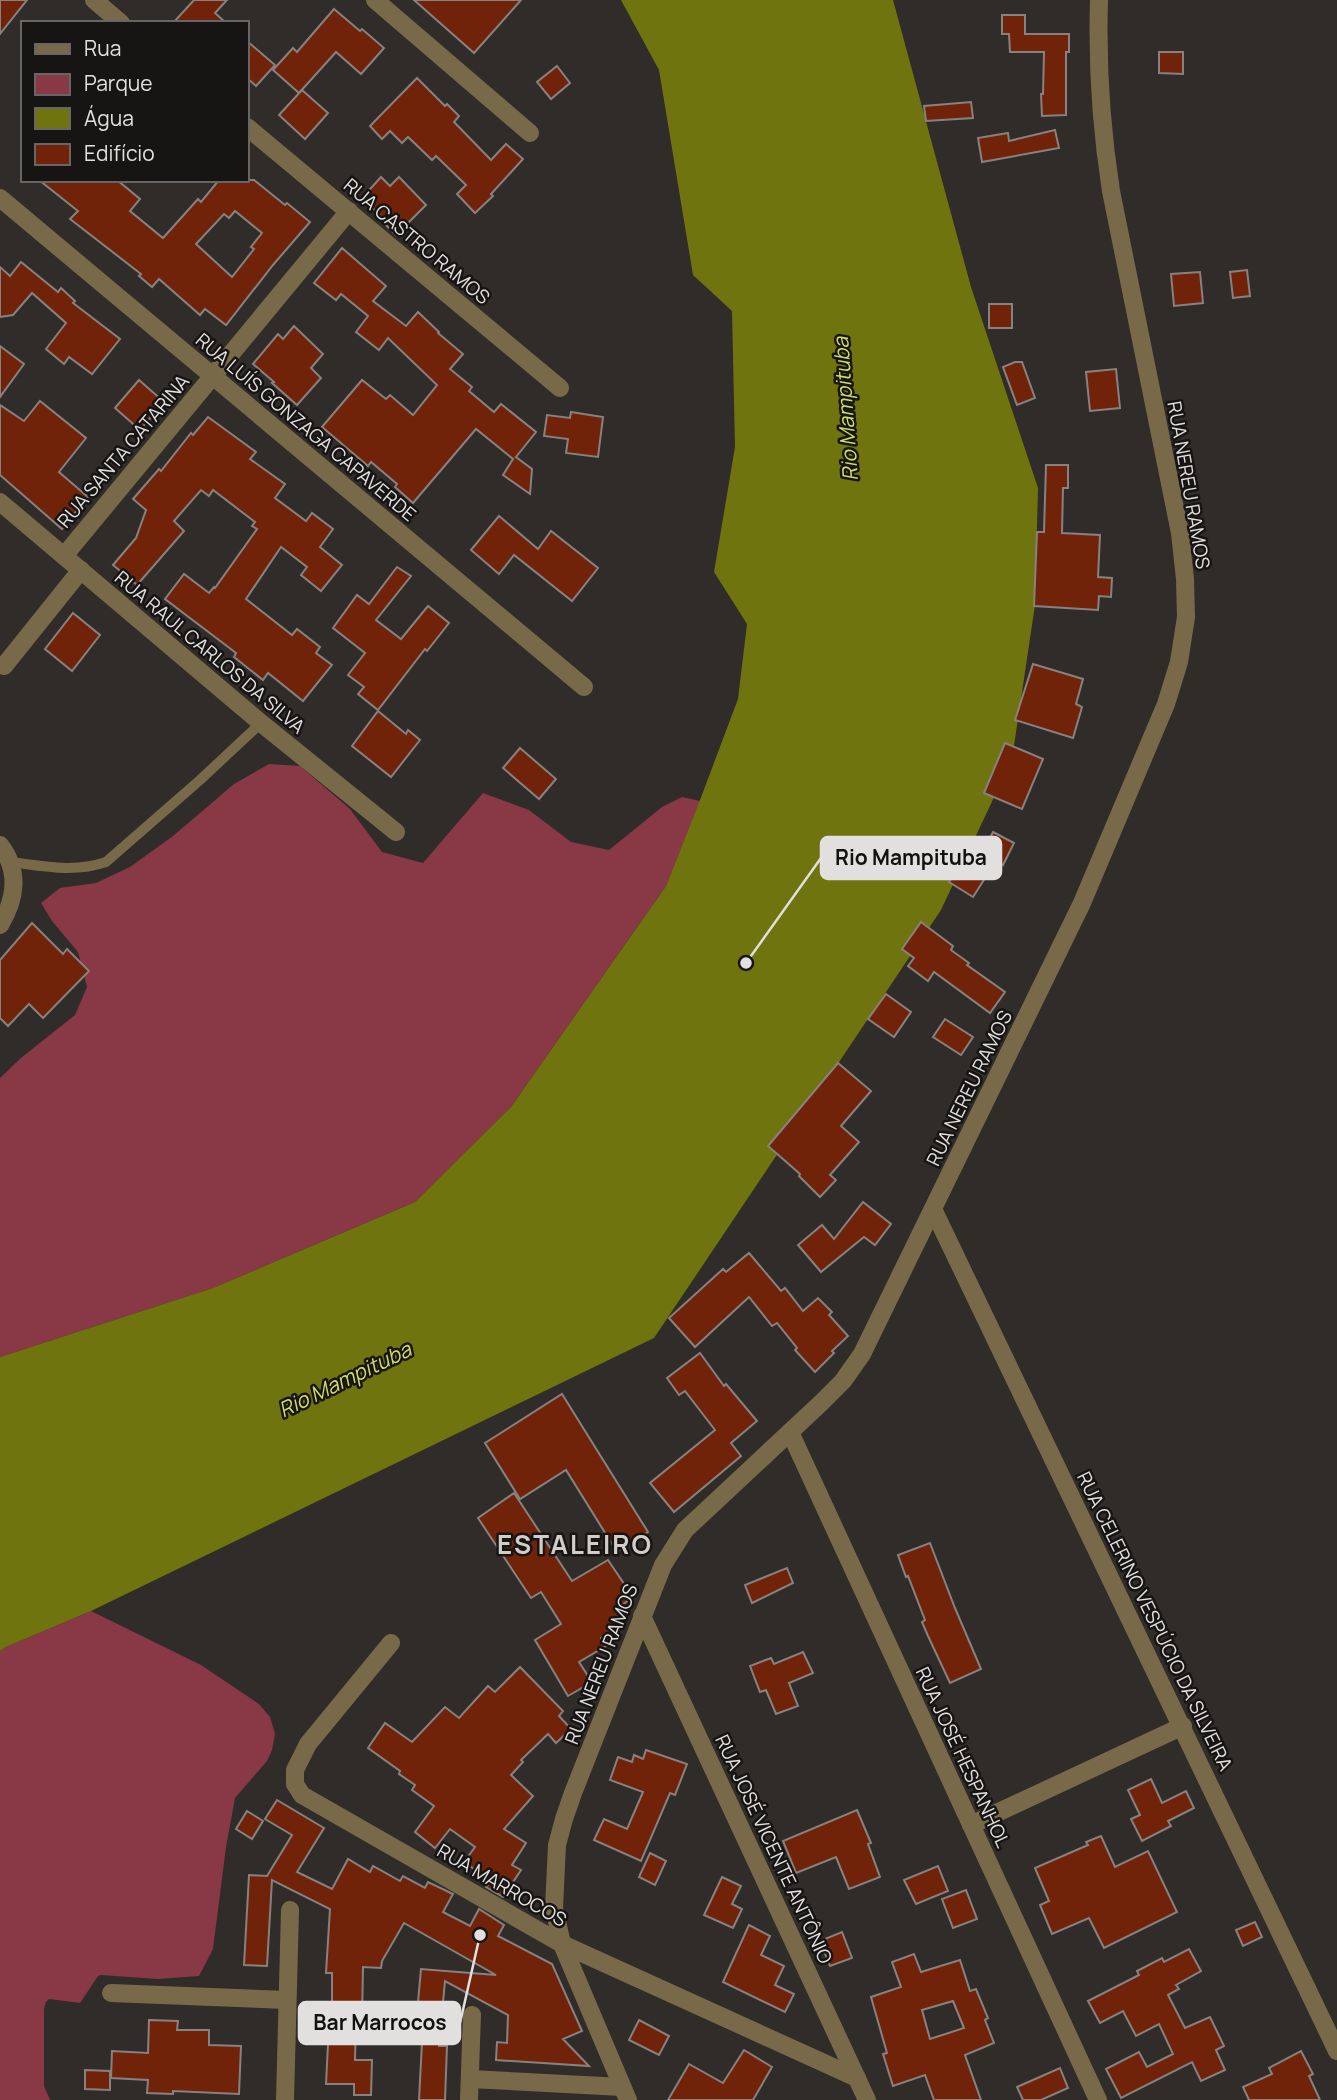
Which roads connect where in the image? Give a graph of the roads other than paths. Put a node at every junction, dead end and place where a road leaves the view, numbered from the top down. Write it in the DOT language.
graph roads {
  1 [pos="94,0"];
  2 [pos="375,0"];
  3 [pos="1099,0"];
  4 [pos="119,21"];
  5 [pos="248,128"];
  6 [pos="530,133"];
  7 [pos="0,198"];
  8 [pos="349,211"];
  9 [pos="212,376"];
  10 [pos="560,388"];
  11 [pos="0,502"];
  12 [pos="64,556"];
  13 [pos="81,570"];
  14 [pos="4,666"];
  15 [pos="584,687"];
  16 [pos="261,723"];
  17 [pos="396,832"];
  18 [pos="0,845"];
  19 [pos="10,862"];
  20 [pos="0,925"];
  21 [pos="933,1209"];
  22 [pos="790,1432"];
  23 [pos="642,1616"];
  24 [pos="391,1643"];
  25 [pos="1183,1726"];
  26 [pos="971,1825"];
  27 [pos="290,1910"];
  28 [pos="562,1944"];
  29 [pos="111,1993"];
  30 [pos="288,2000"];
  31 [pos="472,2015"];
  32 [pos="1337,2051"];
  33 [pos="857,2078"];
  34 [pos="470,2079"];
  35 [pos="625,2093"];
  36 [pos="285,2100"];
  37 [pos="469,2100"];
  38 [pos="867,2100"];
  39 [pos="1098,2100"];
  1 -- 4 [label="street"];
  2 -- 6 [label="street"];
  3 -- 21 [label="street, RUA NEREU RAMOS"];
  5 -- 8 [label="street, RUA CASTRO RAMOS"];
  7 -- 9 [label="street, RUA LUÍS GONZAGA CAPAVERDE"];
  8 -- 9 [label="street, RUA SANTA CATARINA"];
  8 -- 10 [label="street, RUA CASTRO RAMOS"];
  9 -- 12 [label="street, RUA SANTA CATARINA"];
  9 -- 15 [label="street, RUA LUÍS GONZAGA CAPAVERDE"];
  11 -- 12 [label="street, RUA RAUL CARLOS DA SILVA"];
  12 -- 13 [label="street, RUA RAUL CARLOS DA SILVA"];
  13 -- 14 [label="street"];
  13 -- 16 [label="street, RUA RAUL CARLOS DA SILVA"];
  16 -- 17 [label="street, RUA RAUL CARLOS DA SILVA"];
  16 -- 19 [label="lane"];
  18 -- 19 [label="street"];
  19 -- 20 [label="street"];
  21 -- 22 [label="street, RUA NEREU RAMOS"];
  21 -- 25 [label="street, RUA CELERINO VESPÚCIO DA SILVEIRA"];
  22 -- 23 [label="street, RUA NEREU RAMOS"];
  22 -- 26 [label="street, RUA JOSÉ HESPANHOL"];
  23 -- 28 [label="street, RUA NEREU RAMOS"];
  23 -- 33 [label="street, RUA JOSÉ VICENTE ANTÔNIO"];
  24 -- 28 [label="street, RUA MARROCOS"];
  25 -- 26 [label="street"];
  25 -- 32 [label="street, RUA CELERINO VESPÚCIO DA SILVEIRA"];
  26 -- 39 [label="street, RUA JOSÉ HESPANHOL"];
  27 -- 30 [label="street"];
  28 -- 33 [label="street, RUA MARROCOS"];
  28 -- 35 [label="street, RUA NEREU RAMOS"];
  29 -- 30 [label="street"];
  30 -- 36 [label="street"];
  31 -- 34 [label="street"];
  33 -- 38 [label="street, RUA JOSÉ VICENTE ANTÔNIO"];
  34 -- 35 [label="street"];
  34 -- 37 [label="street"];
}
